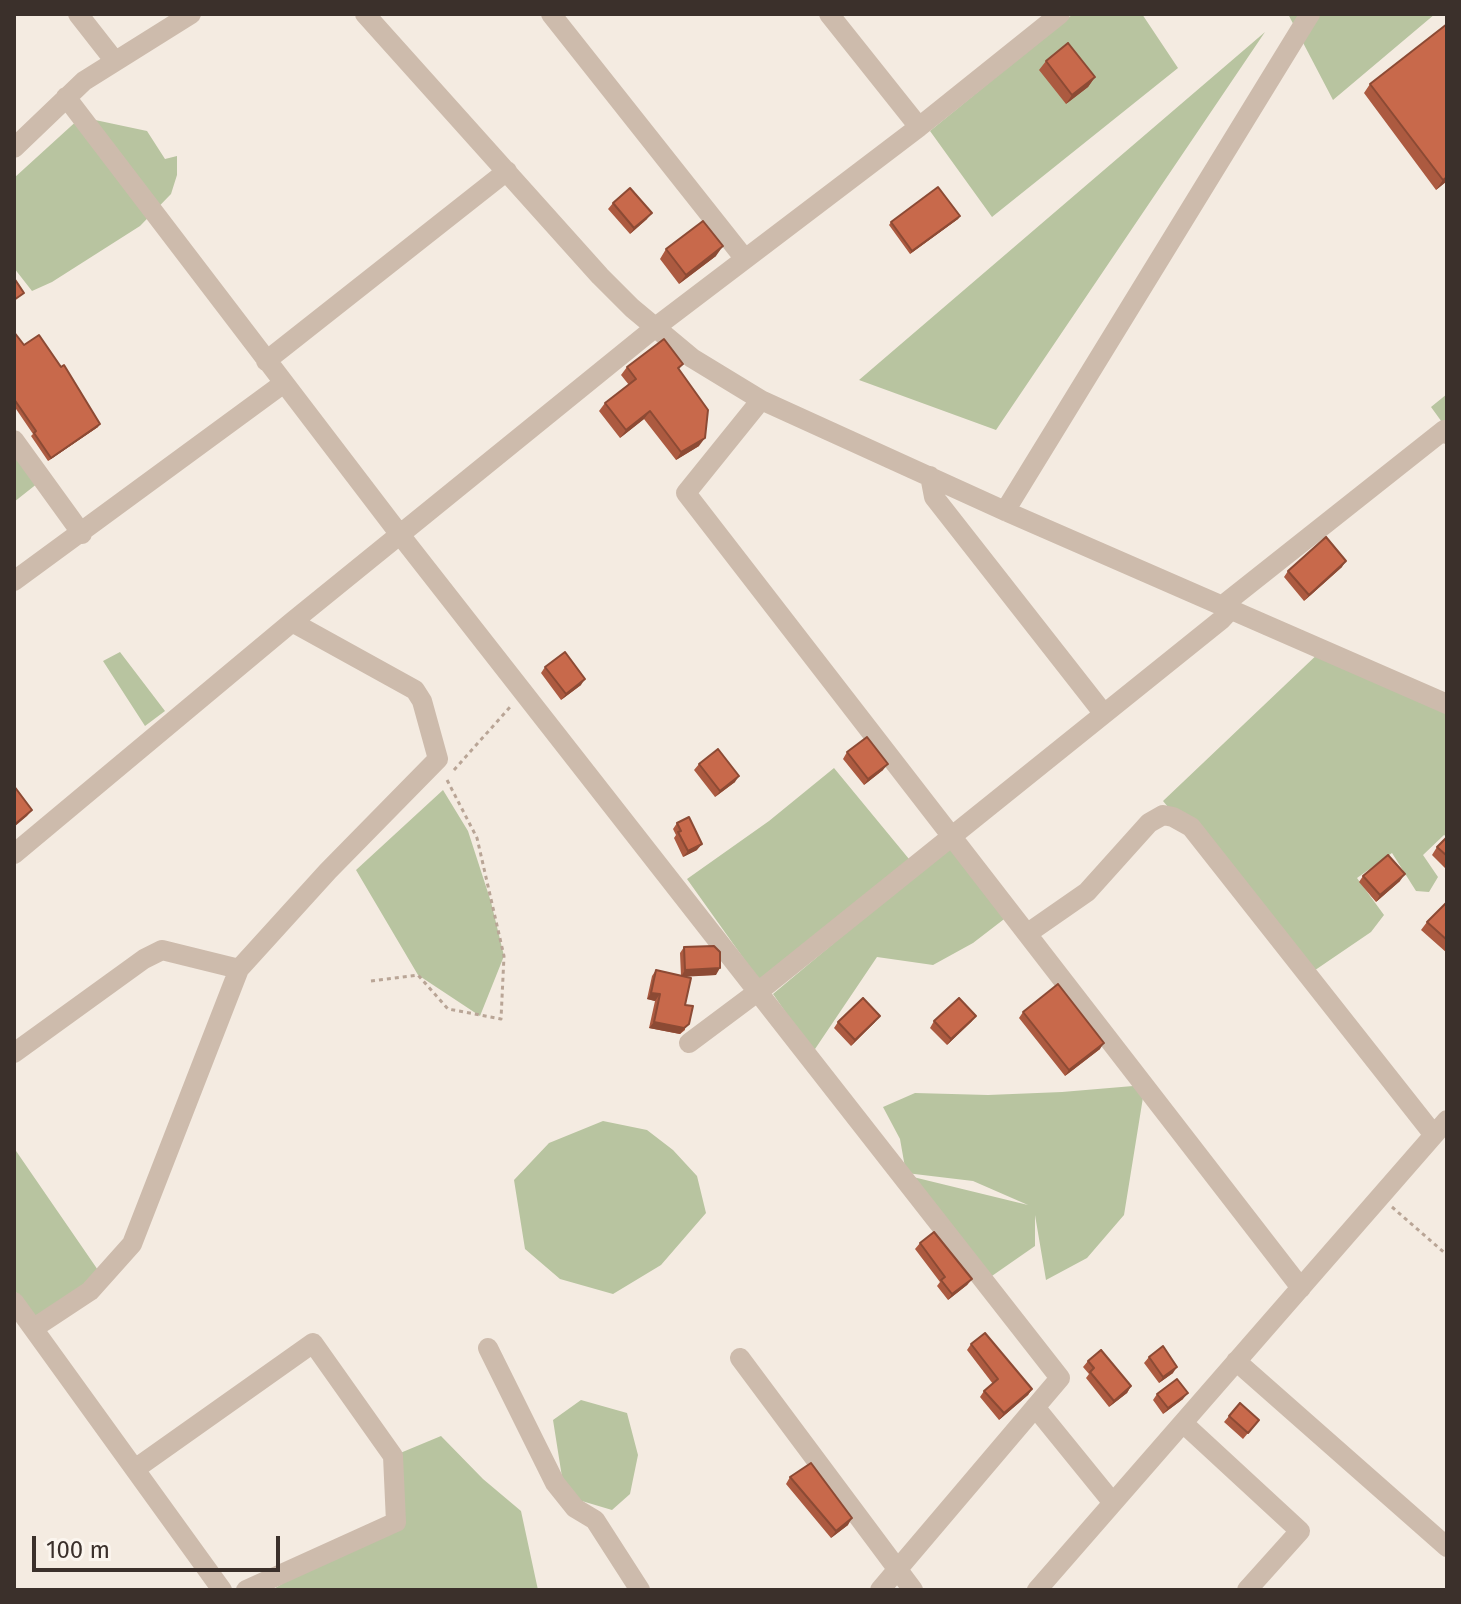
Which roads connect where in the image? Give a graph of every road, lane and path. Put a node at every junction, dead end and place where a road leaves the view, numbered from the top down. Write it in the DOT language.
graph roads {
  1 [pos="78,14"];
  2 [pos="191,14"];
  3 [pos="365,14"];
  4 [pos="551,14"];
  5 [pos="829,14"];
  6 [pos="1060,14"];
  7 [pos="1310,14"];
  8 [pos="114,60"];
  9 [pos="66,97"];
  10 [pos="919,127"];
  11 [pos="14,148"];
  12 [pos="507,171"];
  13 [pos="745,259"];
  14 [pos="657,326"];
  15 [pos="266,361"];
  16 [pos="284,383"];
  17 [pos="761,400"];
  18 [pos="1447,434"];
  19 [pos="14,440"];
  20 [pos="930,476"];
  21 [pos="1005,511"];
  22 [pos="82,534"];
  23 [pos="401,536"];
  24 [pos="14,581"];
  25 [pos="1227,606"];
  26 [pos="292,622"];
  27 [pos="523,692"];
  28 [pos="1447,704"];
  29 [pos="1104,714"];
  30 [pos="953,835"];
  31 [pos="14,854"];
  32 [pos="1028,933"];
  33 [pos="239,969"];
  34 [pos="371,981"];
  35 [pos="758,992"];
  36 [pos="689,1043"];
  37 [pos="14,1053"];
  38 [pos="1440,1128"];
  39 [pos="1380,1196"];
  40 [pos="1447,1255"];
  41 [pos="1301,1288"];
  42 [pos="14,1302"];
  43 [pos="26,1325"];
  44 [pos="488,1348"];
  45 [pos="740,1358"];
  46 [pos="1236,1361"];
  47 [pos="1035,1407"];
  48 [pos="1183,1423"];
  49 [pos="135,1469"];
  50 [pos="1113,1503"];
  51 [pos="1447,1547"];
  52 [pos="897,1570"];
  53 [pos="222,1590"];
  54 [pos="246,1590"];
  55 [pos="640,1590"];
  56 [pos="880,1590"];
  57 [pos="913,1590"];
  58 [pos="1037,1590"];
  59 [pos="1247,1590"];
  1 -- 8 [label="street"];
  2 -- 8 [label="street"];
  3 -- 12 [label="street"];
  4 -- 13 [label="street"];
  5 -- 10 [label="street"];
  6 -- 10 [label="street"];
  7 -- 21 [label="street"];
  8 -- 9 [label="street"];
  9 -- 11 [label="street"];
  9 -- 15 [label="street"];
  10 -- 13 [label="street"];
  12 -- 14 [label="street"];
  12 -- 15 [label="street"];
  13 -- 14 [label="street"];
  14 -- 17 [label="street"];
  14 -- 23 [label="street"];
  15 -- 16 [label="street"];
  16 -- 22 [label="street"];
  16 -- 23 [label="street"];
  17 -- 20 [label="street"];
  17 -- 30 [label="street"];
  18 -- 25 [label="street"];
  19 -- 22 [label="street"];
  20 -- 21 [label="street"];
  20 -- 29 [label="street"];
  21 -- 25 [label="street"];
  22 -- 24 [label="street"];
  23 -- 26 [label="street"];
  23 -- 27 [label="street"];
  25 -- 28 [label="street"];
  25 -- 29 [label="street"];
  26 -- 31 [label="street"];
  26 -- 33 [label="street"];
  27 -- 34 [label="path"];
  27 -- 35 [label="street"];
  29 -- 30 [label="street"];
  30 -- 32 [label="street"];
  30 -- 35 [label="street"];
  32 -- 38 [label="street"];
  32 -- 41 [label="street"];
  33 -- 37 [label="street"];
  33 -- 43 [label="street"];
  35 -- 36 [label="street"];
  35 -- 47 [label="street"];
  38 -- 39 [label="street"];
  39 -- 40 [label="path"];
  39 -- 41 [label="street"];
  41 -- 46 [label="street"];
  42 -- 43 [label="street"];
  43 -- 49 [label="street"];
  44 -- 55 [label="street"];
  45 -- 52 [label="street"];
  46 -- 48 [label="street"];
  46 -- 51 [label="street"];
  47 -- 50 [label="street"];
  47 -- 52 [label="street"];
  48 -- 50 [label="street"];
  48 -- 59 [label="street"];
  49 -- 53 [label="street"];
  49 -- 54 [label="street"];
  50 -- 58 [label="street"];
  52 -- 56 [label="street"];
  52 -- 57 [label="street"];
}
